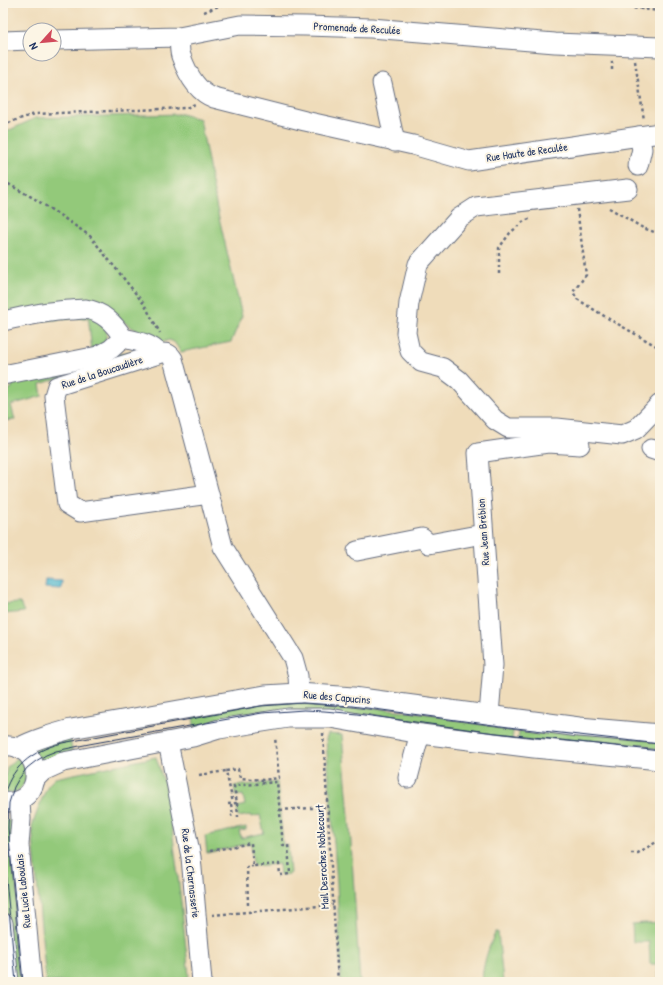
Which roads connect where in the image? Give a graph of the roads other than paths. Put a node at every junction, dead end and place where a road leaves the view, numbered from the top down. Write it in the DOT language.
graph roads {
  1 [pos="179,37"];
  2 [pos="22,40"];
  3 [pos="62,40"];
  4 [pos="3,41"];
  5 [pos="660,46"];
  6 [pos="382,83"];
  7 [pos="642,130"];
  8 [pos="660,133"];
  9 [pos="395,142"];
  10 [pos="638,166"];
  11 [pos="628,189"];
  12 [pos="3,321"];
  13 [pos="123,338"];
  14 [pos="161,346"];
  15 [pos="3,375"];
  16 [pos="660,404"];
  17 [pos="580,445"];
  18 [pos="210,494"];
  19 [pos="483,534"];
  20 [pos="357,551"];
  21 [pos="299,693"];
  22 [pos="489,715"];
  23 [pos="421,734"];
  24 [pos="660,734"];
  25 [pos="168,742"];
  26 [pos="10,747"];
  27 [pos="660,760"];
  28 [pos="36,778"];
  29 [pos="408,778"];
  30 [pos="12,801"];
  31 [pos="3,923"];
  32 [pos="8,982"];
  33 [pos="32,982"];
  34 [pos="202,982"];
  1 -- 3 [label="street, Promenade de Reculée"];
  1 -- 5 [label="street, Promenade de Reculée"];
  1 -- 9 [label="street, Rue Haute de Reculée"];
  2 -- 4 [label="street"];
  6 -- 9 [label="street"];
  7 -- 8 [label="street, Rue Haute de Reculée"];
  7 -- 9 [label="street, Rue Haute de Reculée"];
  7 -- 10 [label="street"];
  11 -- 16 [label="street"];
  12 -- 13 [label="street"];
  13 -- 14 [label="street"];
  13 -- 15 [label="street"];
  14 -- 18 [label="street"];
  14 -- 18 [label="street, Rue de la Boucaudière"];
  17 -- 19 [label="street, Rue Jean Brébion"];
  18 -- 21 [label="street"];
  19 -- 20 [label="street"];
  19 -- 22 [label="street, Rue Jean Brébion"];
  21 -- 22 [label="street, Rue des Capucins"];
  21 -- 26 [label="street, Rue des Capucins"];
  22 -- 24 [label="street, Rue des Capucins"];
  23 -- 25 [label="street, Rue des Capucins"];
  23 -- 27 [label="street, Rue des Capucins"];
  23 -- 29 [label="street"];
  25 -- 28 [label="street, Rue des Capucins"];
  25 -- 34 [label="street, Rue de la Charnasserie"];
  26 -- 28 [label="street, Rue des Capucins"];
  28 -- 30 [label="street, Rue des Capucins"];
  30 -- 33 [label="street, Rue Lucie Laboulais"];
  31 -- 32 [label="street"];
}
